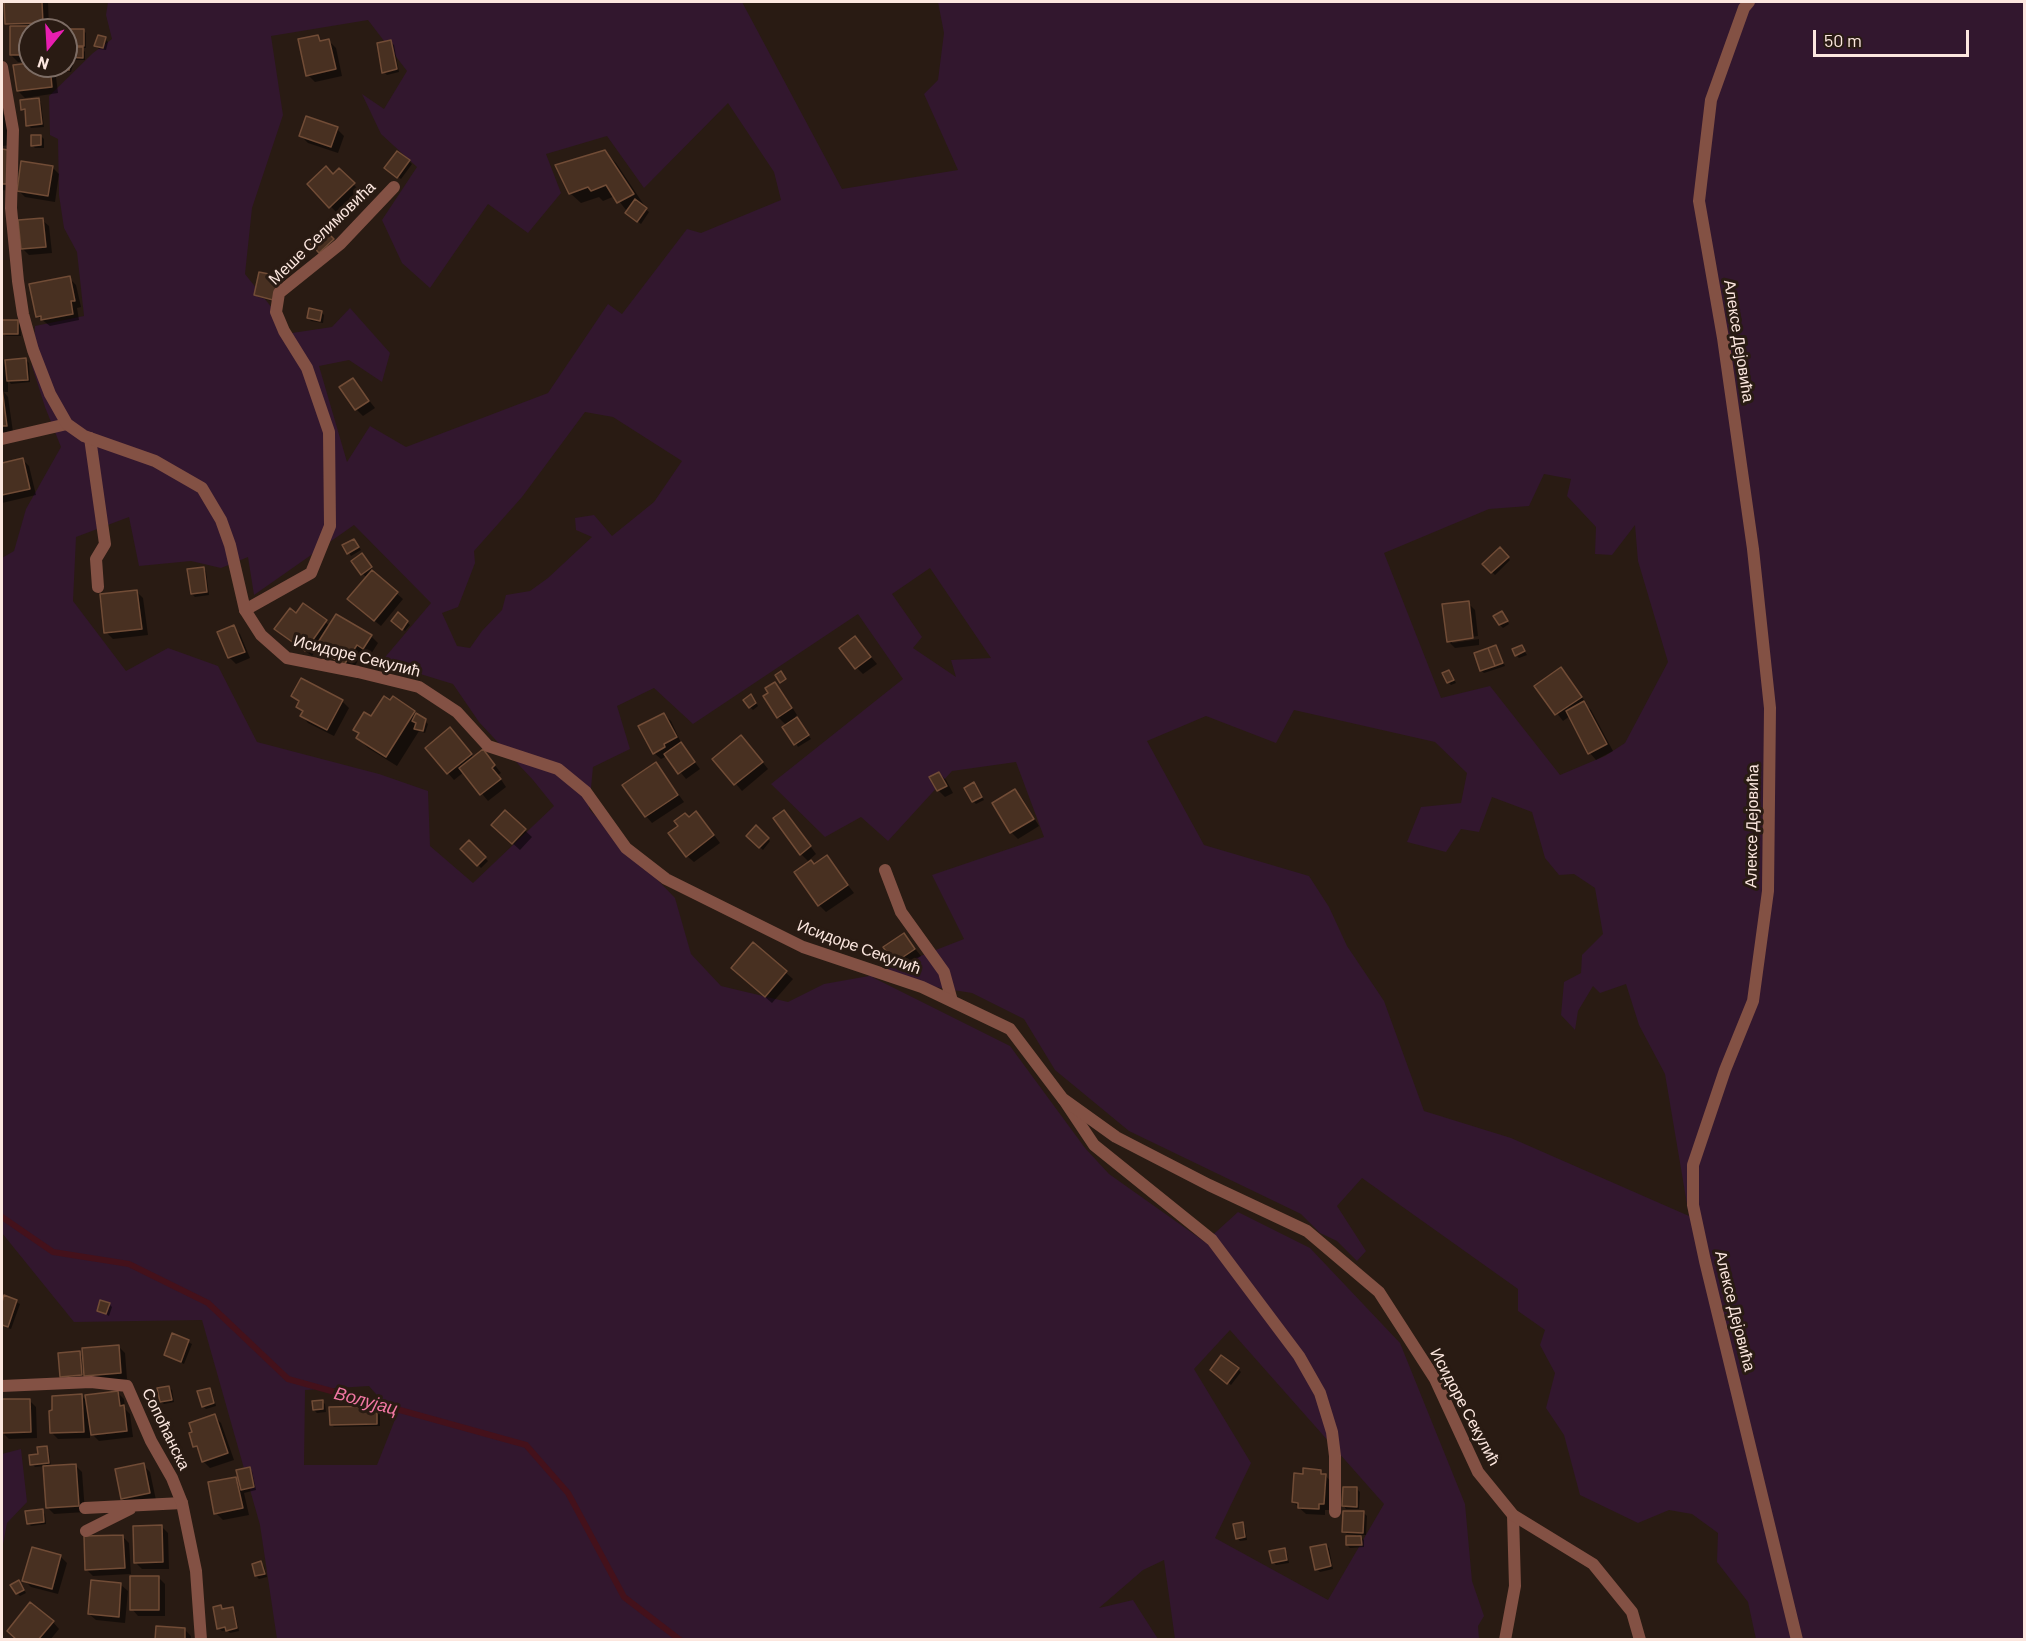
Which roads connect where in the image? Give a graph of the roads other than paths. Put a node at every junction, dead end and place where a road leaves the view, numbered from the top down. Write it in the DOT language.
graph roads {
  1 [pos="1746,4"];
  2 [pos="2,67"];
  3 [pos="394,187"];
  4 [pos="67,424"];
  5 [pos="90,438"];
  6 [pos="2,439"];
  7 [pos="98,587"];
  8 [pos="245,610"];
  9 [pos="885,870"];
  10 [pos="952,1001"];
  11 [pos="1064,1099"];
  12 [pos="2,1386"];
  13 [pos="182,1503"];
  14 [pos="136,1505"];
  15 [pos="85,1508"];
  16 [pos="1335,1512"];
  17 [pos="1513,1515"];
  18 [pos="86,1531"];
  19 [pos="201,1640"];
  20 [pos="1505,1640"];
  21 [pos="1640,1640"];
  22 [pos="1797,1640"];
  1 -- 22 [label="street, Алексе Дејовића"];
  2 -- 4 [label="street, Исидоре Секулић"];
  3 -- 8 [label="street, Меше Селимовића"];
  4 -- 5 [label="street, Исидоре Секулић"];
  4 -- 6 [label="street"];
  5 -- 7 [label="street"];
  5 -- 8 [label="street, Исидоре Секулић"];
  8 -- 10 [label="street, Исидоре Секулић"];
  9 -- 10 [label="street"];
  10 -- 11 [label="street, Исидоре Секулић"];
  11 -- 16 [label="street, Исидоре Секулић"];
  11 -- 17 [label="street, Исидоре Секулић"];
  12 -- 13 [label="street, Сопоћанска"];
  13 -- 14 [label="street"];
  13 -- 19 [label="street, Сопоћанска"];
  14 -- 15 [label="street"];
  14 -- 18 [label="street"];
  17 -- 20 [label="street"];
  17 -- 21 [label="street"];
}
